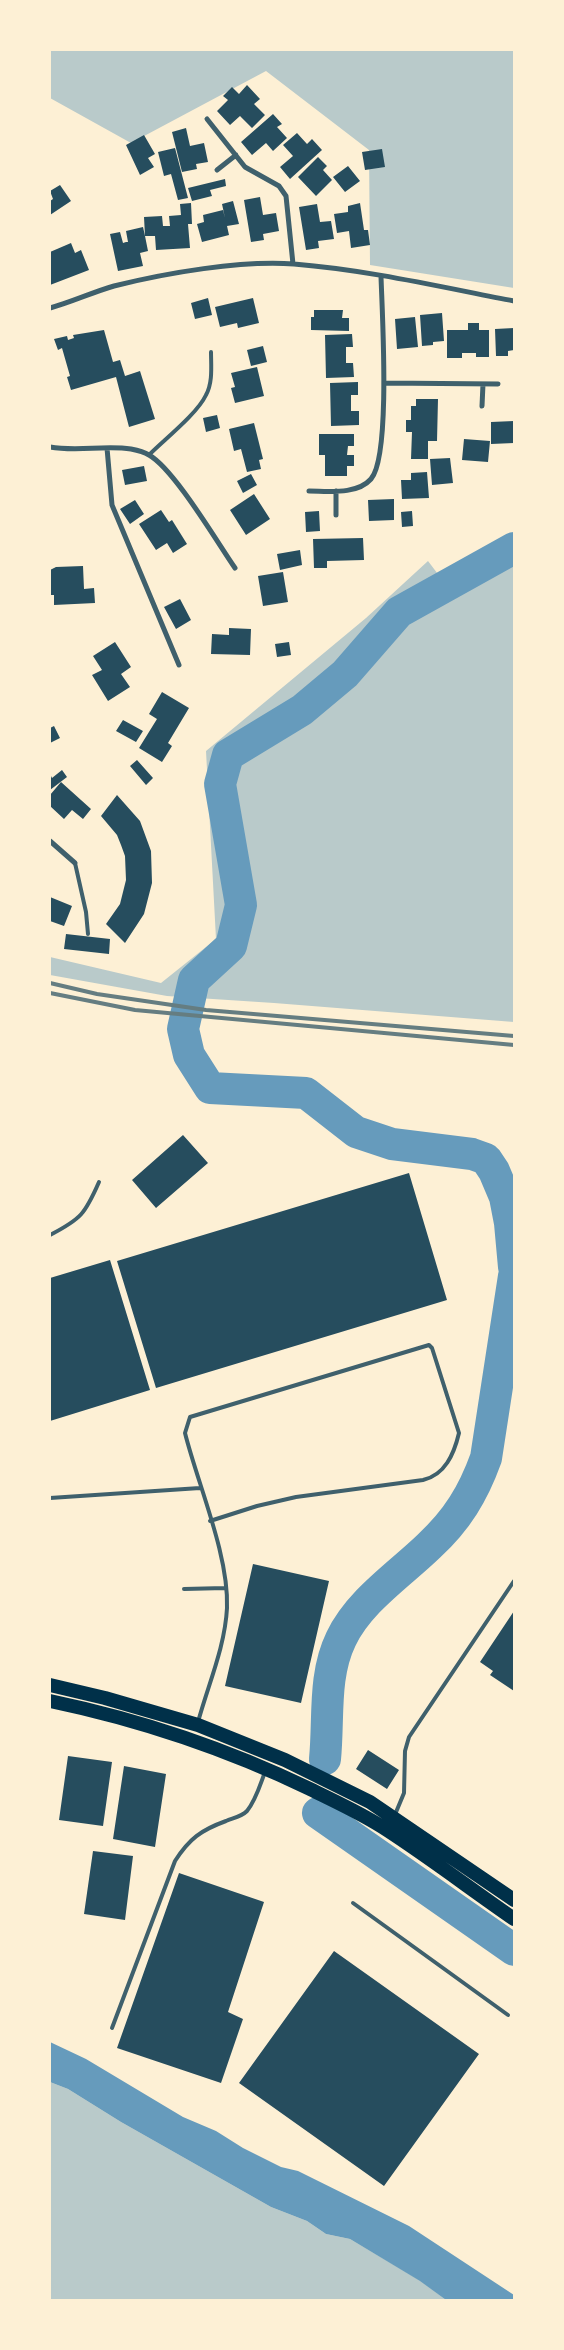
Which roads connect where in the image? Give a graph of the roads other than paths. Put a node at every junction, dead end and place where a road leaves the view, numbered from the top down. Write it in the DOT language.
graph roads {
  1 [pos="207,119"];
  2 [pos="236,155"];
  3 [pos="217,170"];
  4 [pos="293,264"];
  5 [pos="381,276"];
  6 [pos="514,301"];
  7 [pos="50,308"];
  8 [pos="211,352"];
  9 [pos="384,383"];
  10 [pos="482,384"];
  11 [pos="498,384"];
  12 [pos="482,406"];
  13 [pos="50,447"];
  14 [pos="107,448"];
  15 [pos="149,455"];
  16 [pos="309,491"];
  17 [pos="336,491"];
  18 [pos="336,515"];
  19 [pos="235,568"];
  20 [pos="179,665"];
  21 [pos="50,841"];
  22 [pos="75,863"];
  23 [pos="88,934"];
  24 [pos="98,1182"];
  25 [pos="50,1234"];
  26 [pos="200,1488"];
  27 [pos="50,1498"];
  28 [pos="210,1521"];
  29 [pos="514,1581"];
  30 [pos="225,1588"];
  31 [pos="184,1589"];
  32 [pos="50,1685"];
  33 [pos="50,1700"];
  34 [pos="198,1725"];
  35 [pos="266,1768"];
  36 [pos="393,1819"];
  37 [pos="514,1900"];
  38 [pos="354,1903"];
  39 [pos="514,1919"];
  40 [pos="508,2015"];
  41 [pos="112,2028"];
  1 -- 2 [label="street"];
  2 -- 3 [label="street"];
  2 -- 4 [label="street"];
  4 -- 5 [label="street"];
  4 -- 7 [label="street"];
  5 -- 6 [label="street"];
  5 -- 9 [label="street"];
  8 -- 15 [label="lane"];
  9 -- 10 [label="street"];
  9 -- 17 [label="street"];
  10 -- 11 [label="street"];
  10 -- 12 [label="street"];
  13 -- 14 [label="street"];
  14 -- 15 [label="street"];
  14 -- 20 [label="street"];
  15 -- 19 [label="street"];
  16 -- 17 [label="street"];
  17 -- 18 [label="street"];
  21 -- 22 [label="street"];
  22 -- 23 [label="lane"];
  24 -- 25 [label="lane"];
  26 -- 27 [label="lane"];
  26 -- 28 [label="lane"];
  26 -- 28 [label="lane"];
  28 -- 30 [label="lane"];
  29 -- 36 [label="lane"];
  30 -- 31 [label="lane"];
  30 -- 34 [label="lane"];
  32 -- 34 [label="highway"];
  33 -- 35 [label="highway"];
  34 -- 36 [label="highway"];
  35 -- 39 [label="highway"];
  35 -- 41 [label="lane"];
  36 -- 37 [label="highway"];
  38 -- 40 [label="lane"];
}
